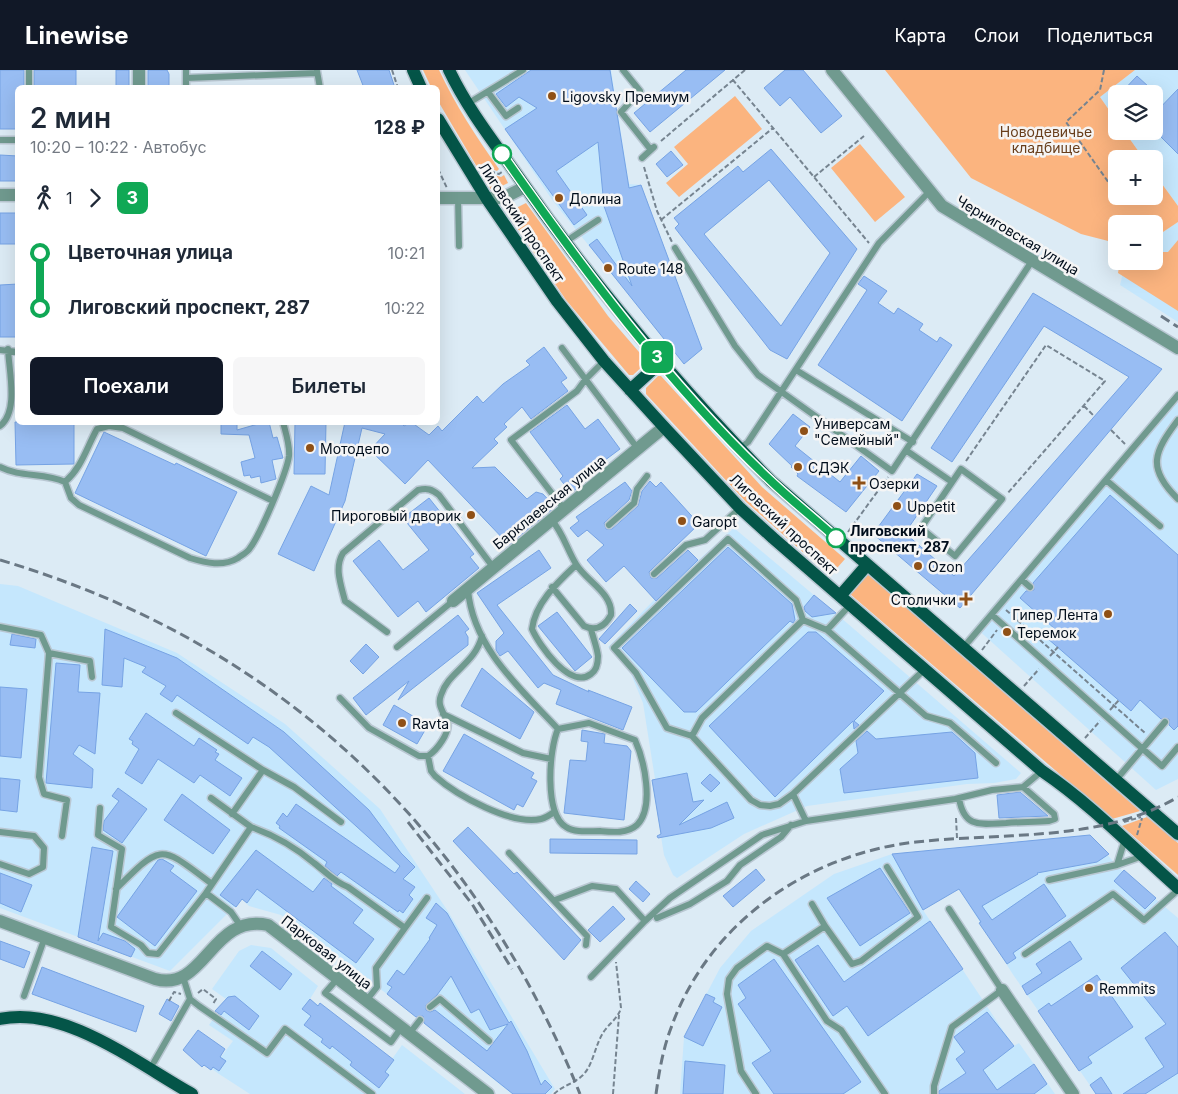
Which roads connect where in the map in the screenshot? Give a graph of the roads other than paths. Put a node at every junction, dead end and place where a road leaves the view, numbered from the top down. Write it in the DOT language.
graph roads {
  1 [pos="29,70"];
  2 [pos="140,70"];
  3 [pos="186,70"];
  4 [pos="413,70"];
  5 [pos="449,70"];
  6 [pos="523,70"];
  7 [pos="623,70"];
  8 [pos="832,70"];
  9 [pos="317,72"];
  10 [pos="186,78"];
  11 [pos="29,85"];
  12 [pos="139,85"];
  13 [pos="186,85"];
  14 [pos="319,85"];
  15 [pos="420,85"];
  16 [pos="488,92"];
  17 [pos="468,104"];
  18 [pos="518,108"];
  19 [pos="440,122"];
  20 [pos="0,140"];
  21 [pos="15,140"];
  22 [pos="642,158"];
  23 [pos="525,187"];
  24 [pos="929,192"];
  25 [pos="0,194"];
  26 [pos="453,194"];
  27 [pos="15,195"];
  28 [pos="440,197"];
  29 [pos="487,198"];
  30 [pos="598,220"];
  31 [pos="565,242"];
  32 [pos="459,246"];
  33 [pos="675,248"];
  34 [pos="1032,262"];
  35 [pos="562,348"];
  36 [pos="1178,348"];
  37 [pos="8,349"];
  38 [pos="0,350"];
  39 [pos="15,351"];
  40 [pos="604,361"];
  41 [pos="661,362"];
  42 [pos="796,370"];
  43 [pos="585,380"];
  44 [pos="630,390"];
  45 [pos="781,392"];
  46 [pos="1178,395"];
  47 [pos="1171,404"];
  48 [pos="1178,409"];
  49 [pos="1176,422"];
  50 [pos="284,425"];
  51 [pos="0,426"];
  52 [pos="664,427"];
  53 [pos="913,442"];
  54 [pos="638,449"];
  55 [pos="740,449"];
  56 [pos="907,451"];
  57 [pos="0,466"];
  58 [pos="648,476"];
  59 [pos="1106,480"];
  60 [pos="65,482"];
  61 [pos="952,482"];
  62 [pos="1178,499"];
  63 [pos="273,501"];
  64 [pos="740,508"];
  65 [pos="564,509"];
  66 [pos="552,519"];
  67 [pos="609,525"];
  68 [pos="1160,526"];
  69 [pos="576,565"];
  70 [pos="867,565"];
  71 [pos="493,566"];
  72 [pos="654,574"];
  73 [pos="1022,580"];
  74 [pos="552,587"];
  75 [pos="1030,587"];
  76 [pos="468,588"];
  77 [pos="840,596"];
  78 [pos="453,600"];
  79 [pos="850,605"];
  80 [pos="992,615"];
  81 [pos="803,620"];
  82 [pos="0,628"];
  83 [pos="591,629"];
  84 [pos="827,630"];
  85 [pos="387,632"];
  86 [pos="482,636"];
  87 [pos="397,647"];
  88 [pos="963,648"];
  89 [pos="49,653"];
  90 [pos="925,669"];
  91 [pos="92,676"];
  92 [pos="900,694"];
  93 [pos="340,698"];
  94 [pos="176,713"];
  95 [pos="444,714"];
  96 [pos="1165,722"];
  97 [pos="558,729"];
  98 [pos="692,736"];
  99 [pos="1178,747"];
  100 [pos="1143,749"];
  101 [pos="428,756"];
  102 [pos="551,759"];
  103 [pos="996,763"];
  104 [pos="263,770"];
  105 [pos="1042,771"];
  106 [pos="1116,780"];
  107 [pos="1023,787"];
  108 [pos="793,794"];
  109 [pos="211,798"];
  110 [pos="959,798"];
  111 [pos="100,808"];
  112 [pos="554,812"];
  113 [pos="232,814"];
  114 [pos="806,821"];
  115 [pos="341,822"];
  116 [pos="792,824"];
  117 [pos="251,827"];
  118 [pos="0,832"];
  119 [pos="1178,834"];
  120 [pos="62,836"];
  121 [pos="1125,838"];
  122 [pos="1138,852"];
  123 [pos="509,853"];
  124 [pos="0,864"];
  125 [pos="1117,865"];
  126 [pos="887,867"];
  127 [pos="1049,880"];
  128 [pos="212,884"];
  129 [pos="1178,889"];
  130 [pos="116,890"];
  131 [pos="206,893"];
  132 [pos="427,898"];
  133 [pos="555,900"];
  134 [pos="812,904"];
  135 [pos="949,909"];
  136 [pos="657,918"];
  137 [pos="645,920"];
  138 [pos="0,921"];
  139 [pos="240,925"];
  140 [pos="825,926"];
  141 [pos="406,928"];
  142 [pos="45,937"];
  143 [pos="586,945"];
  144 [pos="783,954"];
  145 [pos="1025,954"];
  146 [pos="183,977"];
  147 [pos="591,977"];
  148 [pos="338,978"];
  149 [pos="1002,990"];
  150 [pos="24,996"];
  151 [pos="190,998"];
  152 [pos="366,1001"];
  153 [pos="430,1006"];
  154 [pos="0,1019"];
  155 [pos="420,1020"];
  156 [pos="405,1031"];
  157 [pos="489,1041"];
  158 [pos="154,1062"];
  159 [pos="881,1093"];
  160 [pos="192,1094"];
  161 [pos="372,1094"];
  162 [pos="488,1094"];
  163 [pos="756,1094"];
  164 [pos="934,1094"];
  165 [pos="1073,1094"];
  1 -- 11 [label="lane"];
  2 -- 12 [label="street"];
  3 -- 10 [label="lane"];
  4 -- 15 [label="main road"];
  5 -- 17 [label="main road, Лиговский проспект"];
  6 -- 16 [label="lane"];
  7 -- 22 [label="lane"];
  8 -- 24 [label="street, Черниговская улица"];
  9 -- 10 [label="lane"];
  9 -- 14 [label="lane"];
  10 -- 13 [label="lane"];
  16 -- 17 [label="lane"];
  16 -- 18 [label="lane"];
  17 -- 23 [label="main road, Лиговский проспект"];
  19 -- 29 [label="main road, Лиговский проспект"];
  20 -- 21 [label="lane"];
  23 -- 29 [label="street"];
  23 -- 31 [label="main road, Лиговский проспект"];
  24 -- 34 [label="street, Черниговская улица"];
  24 -- 42 [label="lane"];
  25 -- 27 [label="street"];
  26 -- 28 [label="street"];
  26 -- 29 [label="street"];
  26 -- 32 [label="lane"];
  29 -- 40 [label="main road, Лиговский проспект"];
  30 -- 31 [label="lane"];
  31 -- 41 [label="main road, Лиговский проспект"];
  33 -- 45 [label="lane"];
  34 -- 36 [label="street, Черниговская улица"];
  34 -- 53 [label="lane"];
  35 -- 43 [label="lane"];
  37 -- 38 [label="lane"];
  37 -- 39 [label="lane"];
  37 -- 51 [label="lane"];
  40 -- 43 [label="lane"];
  40 -- 44 [label="main road, Лиговский проспект"];
  41 -- 44 [label="main road"];
  41 -- 55 [label="main road, Лиговский проспект"];
  42 -- 45 [label="lane"];
  42 -- 53 [label="lane"];
  43 -- 54 [label="lane"];
  43 -- 65 [label="lane"];
  44 -- 52 [label="main road, Лиговский проспект"];
  45 -- 55 [label="lane"];
  45 -- 56 [label="lane"];
  46 -- 47 [label="lane"];
  47 -- 48 [label="lane"];
  47 -- 59 [label="lane"];
  49 -- 62 [label="lane"];
  50 -- 63 [label="lane"];
  52 -- 54 [label="street, Барклаевская улица"];
  52 -- 64 [label="main road, Лиговский проспект"];
  53 -- 56 [label="lane"];
  54 -- 65 [label="street, Барклаевская улица"];
  55 -- 70 [label="main road, Лиговский проспект"];
  56 -- 61 [label="lane"];
  57 -- 60 [label="lane"];
  58 -- 67 [label="lane"];
  59 -- 68 [label="lane"];
  59 -- 73 [label="lane"];
  60 -- 63 [label="lane"];
  60 -- 63 [label="lane"];
  61 -- 61 [label="lane"];
  64 -- 72 [label="lane"];
  64 -- 77 [label="main road, Лиговский проспект"];
  65 -- 66 [label="street, Барклаевская улица"];
  66 -- 69 [label="lane"];
  66 -- 71 [label="street, Барклаевская улица"];
  69 -- 74 [label="lane"];
  69 -- 83 [label="lane"];
  70 -- 77 [label="main road"];
  70 -- 88 [label="main road, Лиговский проспект"];
  71 -- 76 [label="street, Барклаевская улица"];
  71 -- 85 [label="lane"];
  73 -- 75 [label="lane"];
  73 -- 80 [label="lane"];
  74 -- 83 [label="lane"];
  74 -- 83 [label="lane"];
  76 -- 78 [label="street, Барклаевская улица"];
  76 -- 86 [label="lane"];
  77 -- 79 [label="main road, Лиговский проспект"];
  78 -- 87 [label="lane"];
  79 -- 84 [label="lane"];
  79 -- 90 [label="main road, Лиговский проспект"];
  80 -- 88 [label="lane"];
  80 -- 100 [label="lane"];
  81 -- 84 [label="lane"];
  81 -- 98 [label="lane"];
  81 -- 98 [label="lane"];
  82 -- 89 [label="lane"];
  84 -- 92 [label="lane"];
  86 -- 95 [label="lane"];
  86 -- 97 [label="lane"];
  88 -- 106 [label="main road, Лиговский проспект"];
  89 -- 91 [label="lane"];
  89 -- 120 [label="lane"];
  90 -- 92 [label="lane"];
  90 -- 105 [label="main road, Лиговский проспект"];
  92 -- 103 [label="lane"];
  92 -- 108 [label="lane"];
  93 -- 101 [label="lane"];
  94 -- 104 [label="lane"];
  95 -- 101 [label="lane"];
  95 -- 102 [label="lane"];
  96 -- 100 [label="lane"];
  97 -- 102 [label="lane"];
  97 -- 112 [label="lane"];
  98 -- 108 [label="lane"];
  99 -- 100 [label="lane"];
  100 -- 106 [label="lane"];
  101 -- 112 [label="lane"];
  102 -- 112 [label="lane"];
  104 -- 113 [label="lane"];
  104 -- 115 [label="lane"];
  105 -- 107 [label="lane"];
  105 -- 121 [label="main road, Лиговский проспект"];
  106 -- 119 [label="main road, Лиговский проспект"];
  107 -- 110 [label="lane"];
  107 -- 110 [label="lane"];
  108 -- 114 [label="lane"];
  109 -- 113 [label="lane"];
  110 -- 114 [label="lane"];
  111 -- 130 [label="lane"];
  113 -- 117 [label="lane"];
  114 -- 116 [label="lane"];
  116 -- 136 [label="lane"];
  116 -- 137 [label="lane"];
  117 -- 128 [label="lane"];
  117 -- 141 [label="lane"];
  118 -- 124 [label="lane"];
  121 -- 122 [label="main road, Лиговский проспект"];
  121 -- 125 [label="lane"];
  122 -- 125 [label="lane"];
  122 -- 129 [label="main road, Лиговский проспект"];
  123 -- 133 [label="lane"];
  125 -- 127 [label="lane"];
  126 -- 140 [label="lane"];
  128 -- 130 [label="lane"];
  128 -- 131 [label="lane"];
  129 -- 145 [label="lane"];
  130 -- 131 [label="lane"];
  131 -- 139 [label="lane"];
  132 -- 141 [label="lane"];
  133 -- 137 [label="lane"];
  133 -- 143 [label="lane"];
  134 -- 140 [label="lane"];
  135 -- 149 [label="lane"];
  137 -- 147 [label="lane"];
  138 -- 142 [label="street"];
  139 -- 146 [label="street"];
  139 -- 148 [label="street, Парковая улица"];
  140 -- 144 [label="lane"];
  141 -- 152 [label="lane"];
  142 -- 146 [label="street"];
  142 -- 150 [label="lane"];
  144 -- 159 [label="lane"];
  144 -- 163 [label="lane"];
  146 -- 151 [label="lane"];
  148 -- 152 [label="street, Парковая улица"];
  148 -- 156 [label="lane"];
  149 -- 164 [label="lane"];
  149 -- 165 [label="street"];
  151 -- 158 [label="lane"];
  151 -- 161 [label="lane"];
  152 -- 156 [label="street, Парковая улица"];
  153 -- 157 [label="lane"];
  154 -- 160 [label="main road"];
  155 -- 156 [label="lane"];
  156 -- 162 [label="street, Парковая улица"];
}
